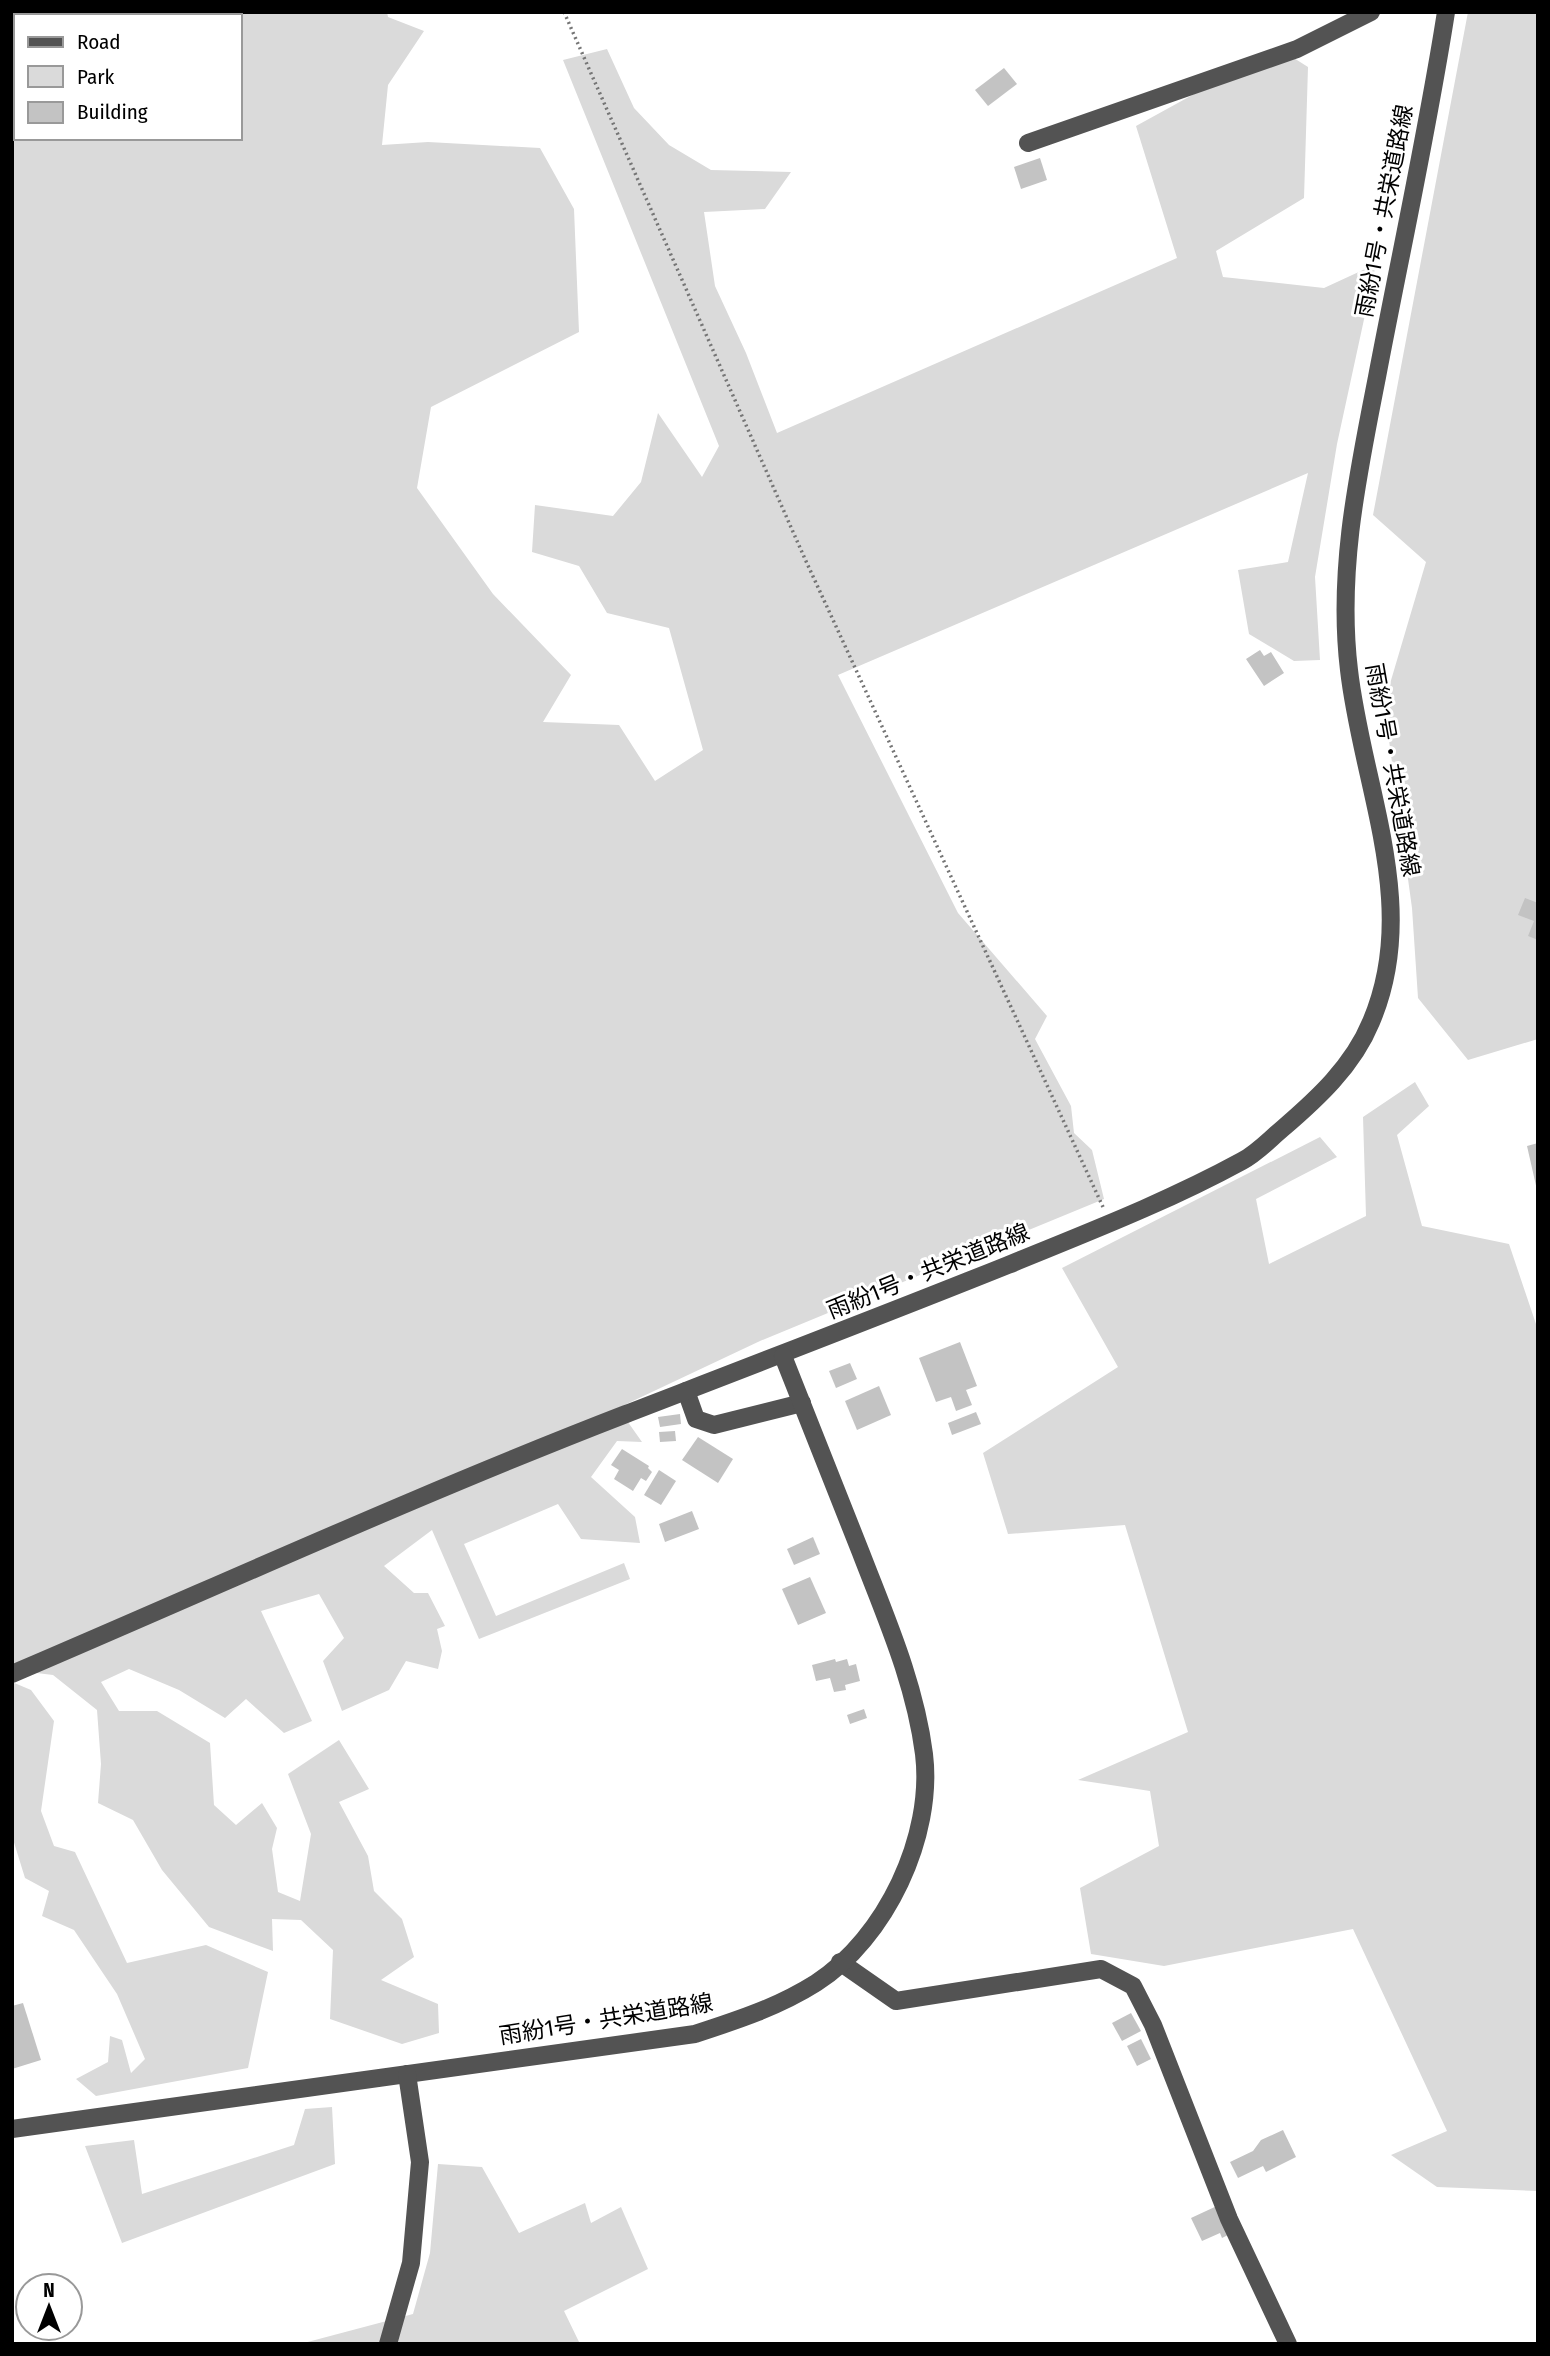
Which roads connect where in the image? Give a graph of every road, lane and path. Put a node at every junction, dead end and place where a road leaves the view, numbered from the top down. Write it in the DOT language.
graph roads {
  1 [pos="564,12"];
  2 [pos="1371,12"];
  3 [pos="1446,12"];
  4 [pos="1028,142"];
  5 [pos="1110,1223"];
  6 [pos="783,1356"];
  7 [pos="686,1391"];
  8 [pos="802,1403"];
  9 [pos="12,1675"];
  10 [pos="840,1962"];
  11 [pos="407,2074"];
  12 [pos="12,2129"];
  13 [pos="388,2344"];
  14 [pos="1288,2344"];
  1 -- 5 [label="path"];
  2 -- 4 [label="street"];
  3 -- 5 [label="street, 雨紛1号・共栄道路線"];
  5 -- 6 [label="street, 雨紛1号・共栄道路線"];
  6 -- 7 [label="street"];
  6 -- 8 [label="street, 雨紛1号・共栄道路線"];
  7 -- 8 [label="street"];
  7 -- 9 [label="street"];
  8 -- 10 [label="street, 雨紛1号・共栄道路線"];
  10 -- 11 [label="street, 雨紛1号・共栄道路線"];
  10 -- 14 [label="street"];
  11 -- 12 [label="street, 雨紛1号・共栄道路線"];
  11 -- 13 [label="street"];
}
